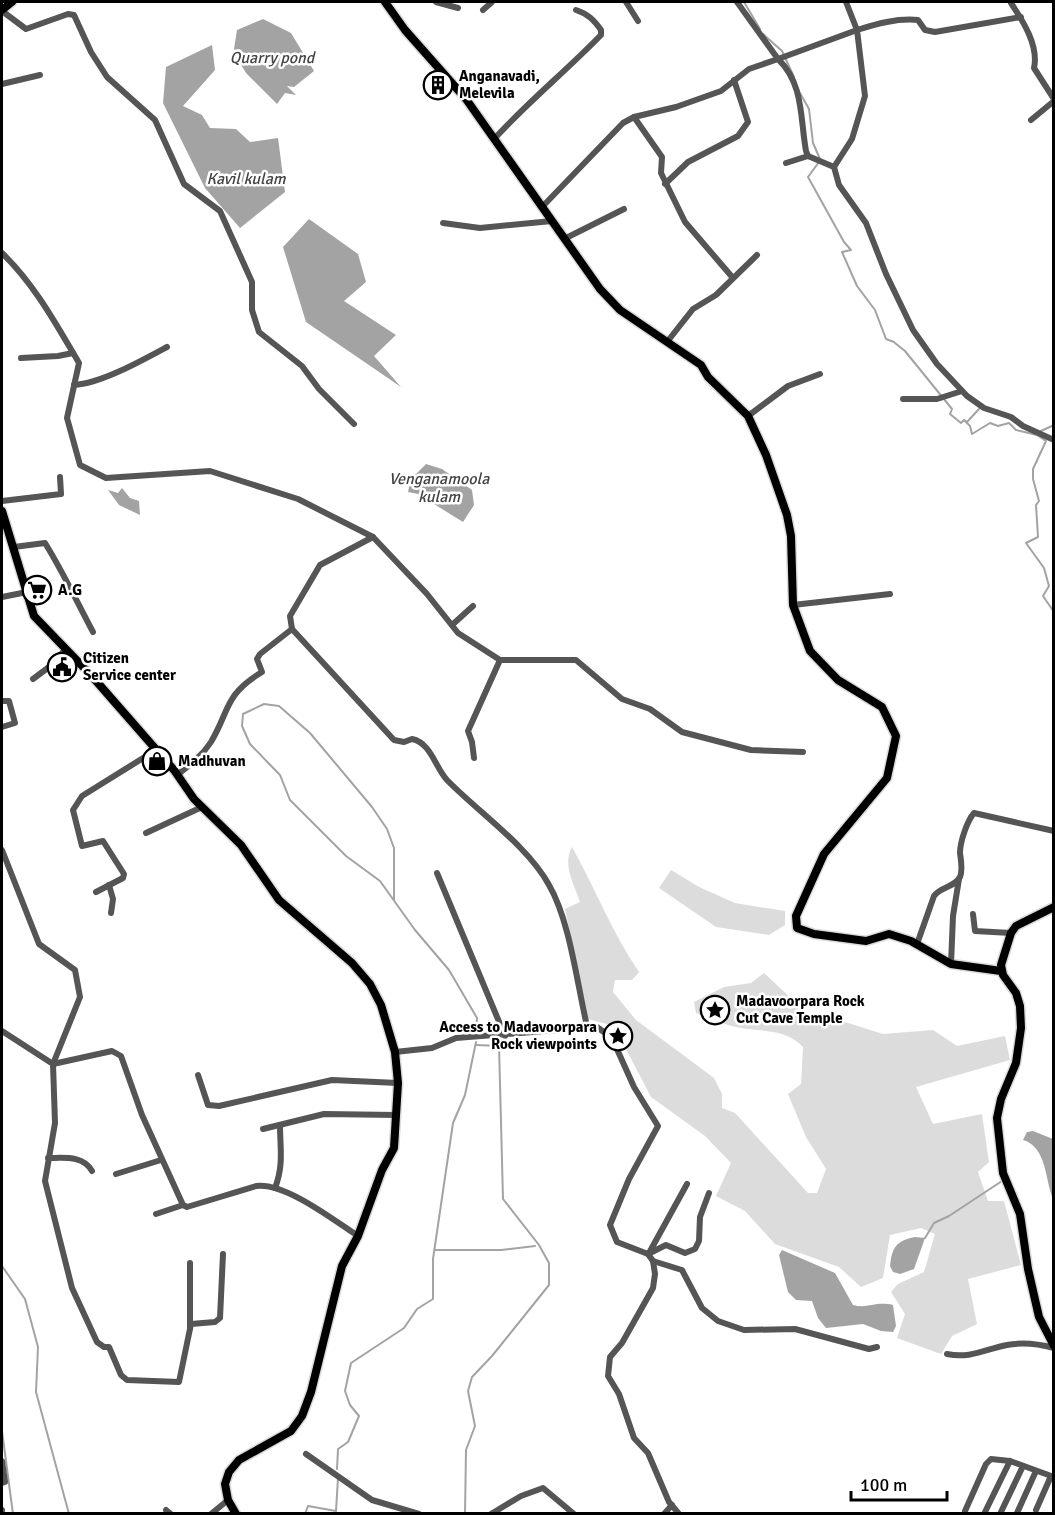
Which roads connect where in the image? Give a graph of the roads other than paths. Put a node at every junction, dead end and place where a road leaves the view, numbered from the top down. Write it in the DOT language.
graph roads {
  1 [pos="12,2"];
  2 [pos="385,2"];
  3 [pos="436,2"];
  4 [pos="492,2"];
  5 [pos="626,2"];
  6 [pos="737,2"];
  7 [pos="846,2"];
  8 [pos="1012,2"];
  9 [pos="458,8"];
  10 [pos="2,10"];
  11 [pos="483,10"];
  12 [pos="576,10"];
  13 [pos="1021,17"];
  14 [pos="638,21"];
  15 [pos="856,30"];
  16 [pos="778,59"];
  17 [pos="40,75"];
  18 [pos="734,80"];
  19 [pos="2,84"];
  20 [pos="1053,100"];
  21 [pos="634,117"];
  22 [pos="1031,120"];
  23 [pos="494,139"];
  24 [pos="808,156"];
  25 [pos="786,164"];
  26 [pos="834,167"];
  27 [pos="665,184"];
  28 [pos="543,206"];
  29 [pos="624,209"];
  30 [pos="552,221"];
  31 [pos="443,223"];
  32 [pos="564,239"];
  33 [pos="2,253"];
  34 [pos="757,255"];
  35 [pos="733,278"];
  36 [pos="667,342"];
  37 [pos="168,347"];
  38 [pos="73,353"];
  39 [pos="21,358"];
  40 [pos="820,374"];
  41 [pos="74,385"];
  42 [pos="962,391"];
  43 [pos="903,399"];
  44 [pos="748,416"];
  45 [pos="354,424"];
  46 [pos="1053,440"];
  47 [pos="60,477"];
  48 [pos="2,501"];
  49 [pos="2,511"];
  50 [pos="373,537"];
  51 [pos="14,547"];
  52 [pos="27,592"];
  53 [pos="890,594"];
  54 [pos="2,597"];
  55 [pos="793,605"];
  56 [pos="473,606"];
  57 [pos="452,625"];
  58 [pos="292,629"];
  59 [pos="93,632"];
  60 [pos="65,650"];
  61 [pos="500,660"];
  62 [pos="33,679"];
  63 [pos="2,701"];
  64 [pos="2,727"];
  65 [pos="156,750"];
  66 [pos="803,752"];
  67 [pos="474,758"];
  68 [pos="177,775"];
  69 [pos="202,807"];
  70 [pos="1053,831"];
  71 [pos="146,833"];
  72 [pos="2,850"];
  73 [pos="436,873"];
  74 [pos="959,879"];
  75 [pos="109,885"];
  76 [pos="96,892"];
  77 [pos="1053,907"];
  78 [pos="111,913"];
  79 [pos="973,914"];
  80 [pos="1011,933"];
  81 [pos="917,944"];
  82 [pos="951,964"];
  83 [pos="1001,971"];
  84 [pos="587,1026"];
  85 [pos="2,1031"];
  86 [pos="505,1036"];
  87 [pos="395,1052"];
  88 [pos="53,1064"];
  89 [pos="198,1075"];
  90 [pos="398,1083"];
  91 [pos="397,1115"];
  92 [pos="280,1125"];
  93 [pos="263,1129"];
  94 [pos="48,1158"];
  95 [pos="161,1160"];
  96 [pos="92,1171"];
  97 [pos="116,1174"];
  98 [pos="687,1184"];
  99 [pos="275,1188"];
  100 [pos="709,1193"];
  101 [pos="183,1205"];
  102 [pos="156,1214"];
  103 [pos="358,1236"];
  104 [pos="223,1254"];
  105 [pos="648,1254"];
  106 [pos="653,1261"];
  107 [pos="190,1263"];
  108 [pos="190,1328"];
  109 [pos="877,1347"];
  110 [pos="1053,1347"];
  111 [pos="947,1354"];
  112 [pos="306,1454"];
  113 [pos="2,1461"];
  114 [pos="1010,1461"];
  115 [pos="1023,1466"];
  116 [pos="1036,1471"];
  117 [pos="1052,1476"];
  118 [pos="2,1484"];
  119 [pos="228,1500"];
  120 [pos="672,1505"];
  121 [pos="1036,1510"];
  122 [pos="965,1511"];
  123 [pos="1017,1513"];
  124 [pos="211,1514"];
  125 [pos="236,1514"];
  126 [pos="419,1514"];
  127 [pos="491,1514"];
  128 [pos="574,1514"];
  129 [pos="664,1514"];
  130 [pos="679,1514"];
  131 [pos="984,1514"];
  132 [pos="1000,1514"];
  1 -- 10 [label="main road"];
  2 -- 23 [label="main road"];
  3 -- 9 [label="street"];
  4 -- 11 [label="street"];
  5 -- 14 [label="street"];
  6 -- 16 [label="street"];
  7 -- 15 [label="street"];
  8 -- 13 [label="street"];
  10 -- 45 [label="street"];
  12 -- 23 [label="street"];
  13 -- 15 [label="street"];
  13 -- 20 [label="street"];
  15 -- 16 [label="street"];
  15 -- 26 [label="street"];
  16 -- 18 [label="street"];
  16 -- 24 [label="street"];
  17 -- 19 [label="street"];
  18 -- 21 [label="street"];
  18 -- 27 [label="street"];
  20 -- 22 [label="street"];
  21 -- 27 [label="street"];
  21 -- 28 [label="street"];
  23 -- 28 [label="main road"];
  24 -- 25 [label="street"];
  24 -- 26 [label="street"];
  26 -- 42 [label="street"];
  27 -- 35 [label="street"];
  28 -- 30 [label="main road"];
  29 -- 32 [label="street"];
  30 -- 31 [label="street"];
  30 -- 32 [label="main road"];
  32 -- 36 [label="main road"];
  33 -- 38 [label="street"];
  34 -- 35 [label="street"];
  35 -- 36 [label="street"];
  36 -- 44 [label="main road"];
  37 -- 41 [label="street"];
  38 -- 39 [label="street"];
  38 -- 41 [label="street"];
  40 -- 44 [label="street"];
  41 -- 50 [label="street"];
  42 -- 43 [label="street"];
  42 -- 46 [label="street"];
  44 -- 55 [label="main road"];
  47 -- 48 [label="street"];
  49 -- 51 [label="main road"];
  50 -- 57 [label="street"];
  50 -- 58 [label="street"];
  51 -- 52 [label="main road"];
  51 -- 59 [label="street"];
  52 -- 54 [label="street"];
  52 -- 60 [label="main road"];
  53 -- 55 [label="street"];
  55 -- 81 [label="main road"];
  56 -- 57 [label="street"];
  57 -- 61 [label="street"];
  58 -- 68 [label="street"];
  58 -- 84 [label="street"];
  60 -- 62 [label="street"];
  60 -- 65 [label="main road"];
  61 -- 66 [label="street"];
  61 -- 67 [label="street"];
  63 -- 64 [label="street"];
  65 -- 68 [label="main road"];
  65 -- 75 [label="street"];
  68 -- 69 [label="main road"];
  69 -- 71 [label="street"];
  69 -- 87 [label="main road"];
  70 -- 74 [label="street"];
  72 -- 88 [label="street"];
  73 -- 86 [label="street"];
  74 -- 81 [label="street"];
  74 -- 82 [label="street"];
  75 -- 76 [label="street"];
  75 -- 78 [label="street"];
  77 -- 80 [label="main road"];
  79 -- 80 [label="street"];
  80 -- 83 [label="main road"];
  81 -- 82 [label="main road"];
  82 -- 83 [label="main road"];
  83 -- 110 [label="main road"];
  84 -- 86 [label="street"];
  84 -- 105 [label="street"];
  85 -- 88 [label="street"];
  86 -- 87 [label="street"];
  87 -- 90 [label="main road"];
  88 -- 94 [label="street"];
  88 -- 95 [label="street"];
  89 -- 90 [label="street"];
  90 -- 91 [label="main road"];
  91 -- 92 [label="street"];
  91 -- 103 [label="main road"];
  92 -- 93 [label="street"];
  92 -- 99 [label="street"];
  94 -- 96 [label="street"];
  94 -- 108 [label="street"];
  95 -- 97 [label="street"];
  95 -- 101 [label="street"];
  98 -- 105 [label="street"];
  99 -- 101 [label="street"];
  99 -- 103 [label="street"];
  100 -- 105 [label="street"];
  101 -- 102 [label="street"];
  103 -- 119 [label="main road"];
  104 -- 108 [label="street"];
  105 -- 106 [label="street"];
  106 -- 109 [label="street"];
  106 -- 120 [label="street"];
  107 -- 108 [label="street"];
  110 -- 111 [label="street"];
  112 -- 126 [label="street"];
  113 -- 118 [label="street"];
  114 -- 115 [label="street"];
  114 -- 122 [label="street"];
  114 -- 131 [label="street"];
  115 -- 116 [label="street"];
  115 -- 132 [label="street"];
  116 -- 117 [label="street"];
  116 -- 123 [label="street"];
  117 -- 121 [label="street"];
  119 -- 124 [label="street"];
  119 -- 125 [label="main road"];
  120 -- 129 [label="street"];
  120 -- 130 [label="street"];
  127 -- 128 [label="street"];
}
